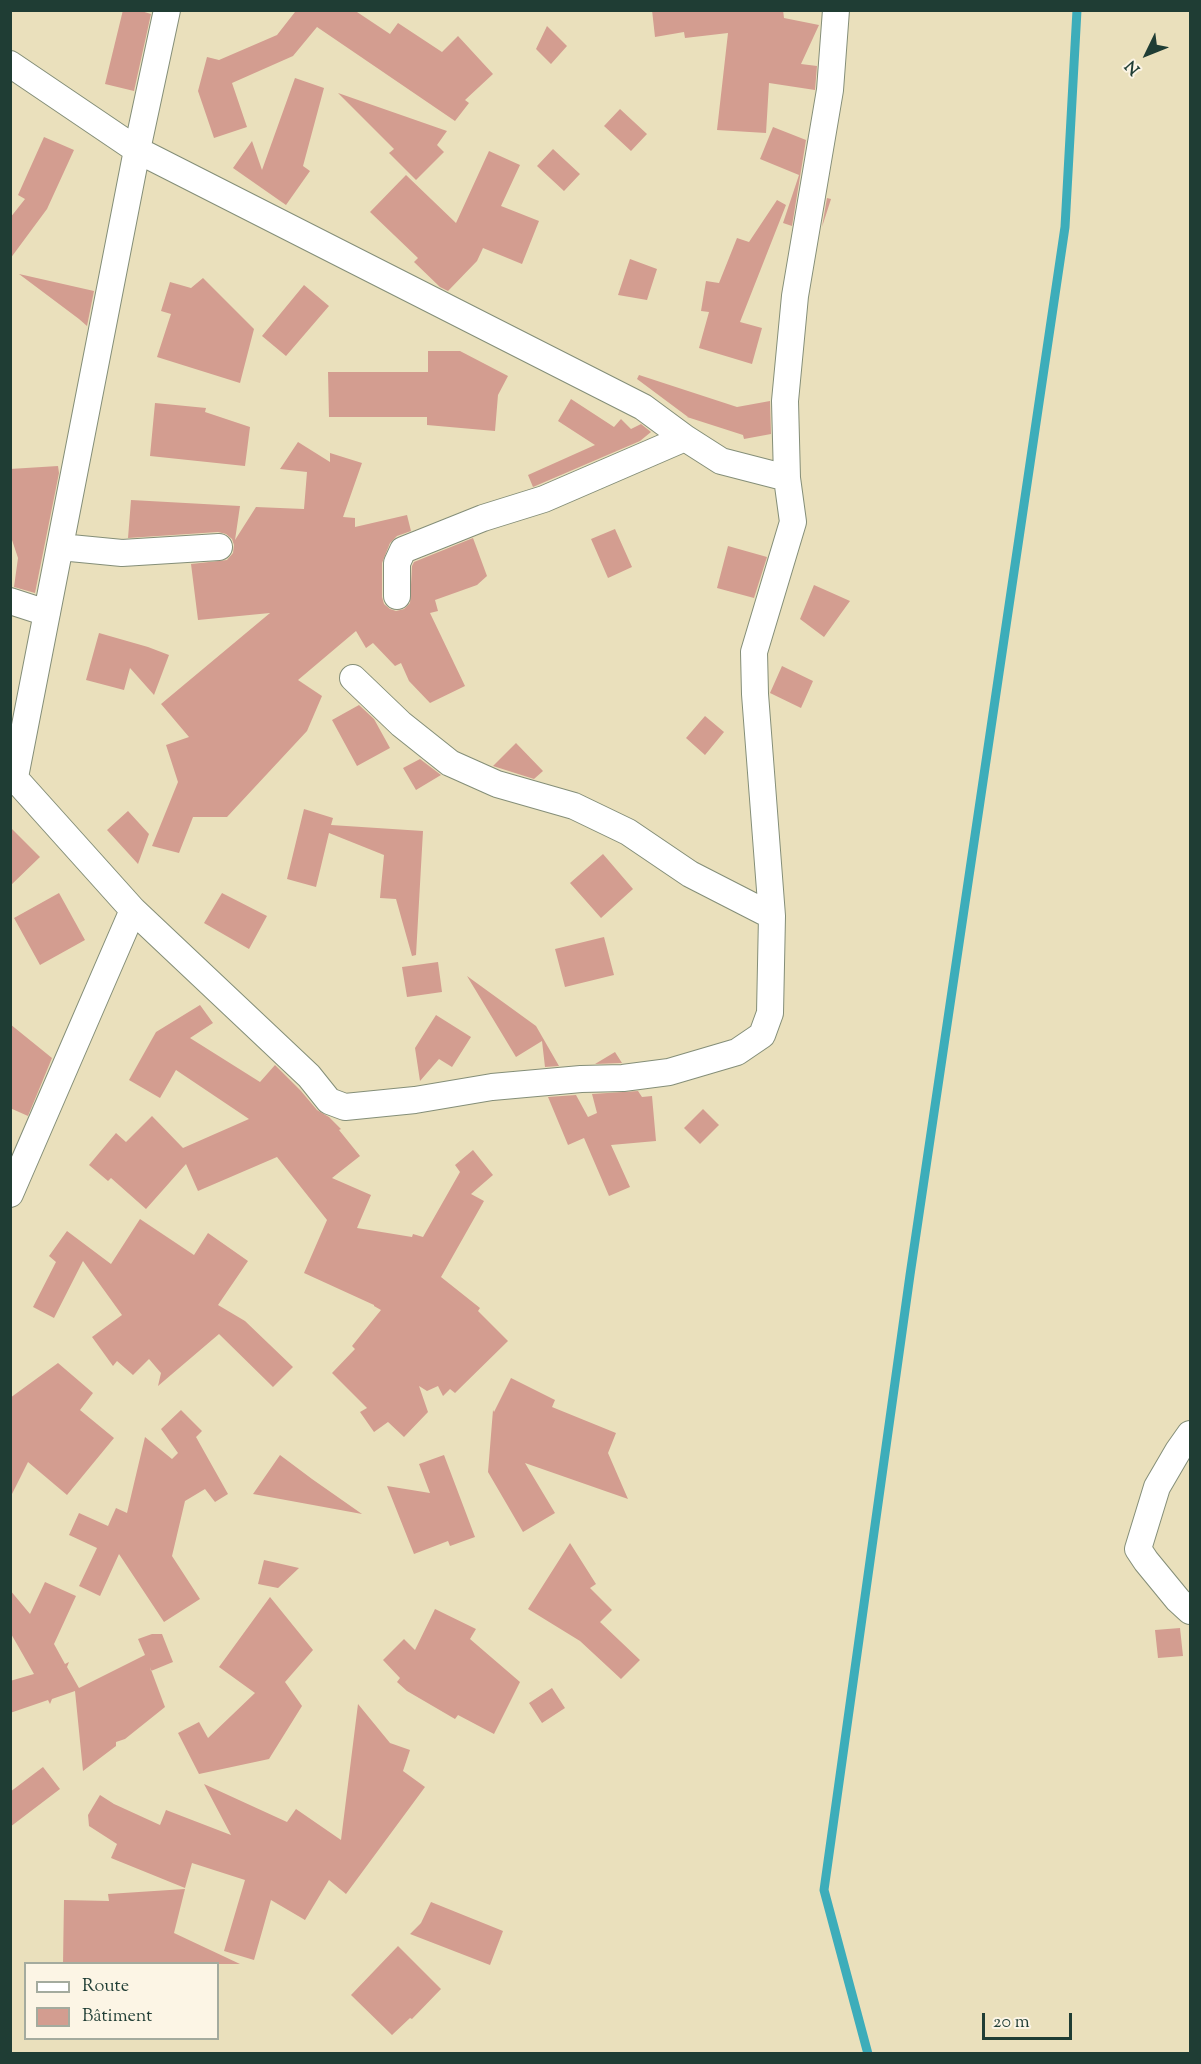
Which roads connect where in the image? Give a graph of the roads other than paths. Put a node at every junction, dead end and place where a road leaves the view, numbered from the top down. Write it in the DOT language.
graph roads {
  1 [pos="167,10"];
  2 [pos="836,10"];
  3 [pos="10,64"];
  4 [pos="137,150"];
  5 [pos="685,438"];
  6 [pos="787,477"];
  7 [pos="60,547"];
  8 [pos="219,547"];
  9 [pos="397,596"];
  10 [pos="10,601"];
  11 [pos="46,613"];
  12 [pos="353,678"];
  13 [pos="13,775"];
  14 [pos="133,910"];
  15 [pos="772,916"];
  16 [pos="10,1194"];
  17 [pos="1191,1434"];
  18 [pos="1191,1611"];
  1 -- 4 [label="street"];
  2 -- 6 [label="street"];
  3 -- 4 [label="street"];
  4 -- 5 [label="street"];
  4 -- 7 [label="street"];
  5 -- 6 [label="street"];
  5 -- 9 [label="street"];
  6 -- 15 [label="street"];
  7 -- 8 [label="street"];
  7 -- 11 [label="street"];
  10 -- 11 [label="street"];
  11 -- 13 [label="street"];
  12 -- 15 [label="street"];
  13 -- 14 [label="street"];
  14 -- 15 [label="street"];
  14 -- 16 [label="street"];
  17 -- 18 [label="street"];
}
